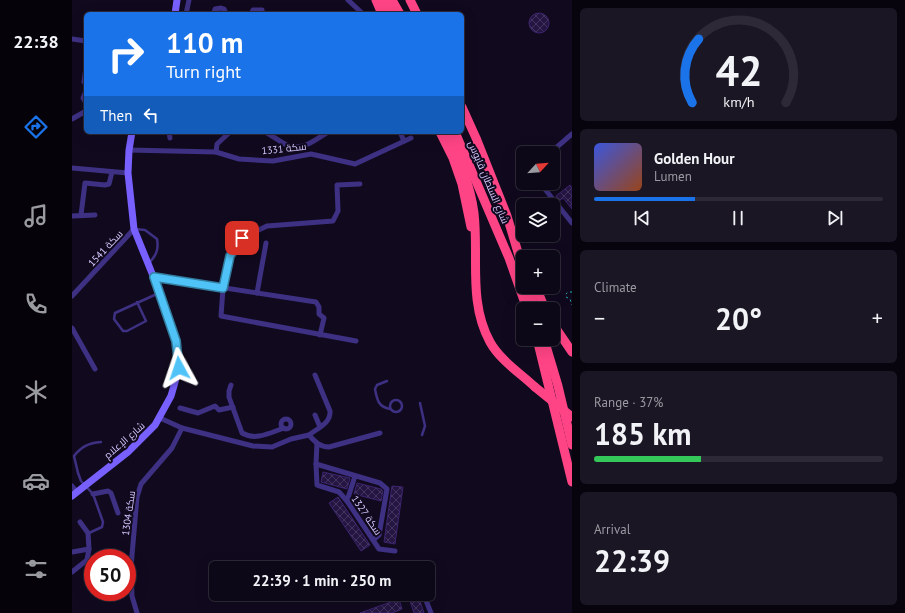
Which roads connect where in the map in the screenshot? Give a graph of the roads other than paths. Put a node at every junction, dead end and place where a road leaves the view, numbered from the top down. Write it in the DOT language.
graph roads {
  1 [pos="177,0"];
  2 [pos="189,0"];
  3 [pos="348,0"];
  4 [pos="376,0"];
  5 [pos="383,0"];
  6 [pos="392,0"];
  7 [pos="410,0"];
  8 [pos="175,12"];
  9 [pos="186,12"];
  10 [pos="214,12"];
  11 [pos="225,12"];
  12 [pos="252,12"];
  13 [pos="262,12"];
  14 [pos="361,12"];
  15 [pos="381,12"];
  16 [pos="389,12"];
  17 [pos="399,12"];
  18 [pos="417,12"];
  19 [pos="72,39"];
  20 [pos="84,41"];
  21 [pos="464,111"];
  22 [pos="84,112"];
  23 [pos="72,119"];
  24 [pos="132,134"];
  25 [pos="228,134"];
  26 [pos="269,134"];
  27 [pos="325,134"];
  28 [pos="401,134"];
  29 [pos="441,134"];
  30 [pos="448,134"];
  31 [pos="456,134"];
  32 [pos="572,134"];
  33 [pos="411,138"];
  34 [pos="404,141"];
  35 [pos="558,146"];
  36 [pos="129,150"];
  37 [pos="216,152"];
  38 [pos="72,168"];
  39 [pos="112,172"];
  40 [pos="128,174"];
  41 [pos="360,184"];
  42 [pos="546,190"];
  43 [pos="81,215"];
  44 [pos="95,215"];
  45 [pos="72,216"];
  46 [pos="507,216"];
  47 [pos="572,223"];
  48 [pos="134,229"];
  49 [pos="266,243"];
  50 [pos="476,246"];
  51 [pos="517,250"];
  52 [pos="521,250"];
  53 [pos="148,264"];
  54 [pos="154,277"];
  55 [pos="223,288"];
  56 [pos="160,293"];
  57 [pos="257,293"];
  58 [pos="72,296"];
  59 [pos="137,302"];
  60 [pos="525,302"];
  61 [pos="72,328"];
  62 [pos="560,334"];
  63 [pos="320,335"];
  64 [pos="356,341"];
  65 [pos="539,346"];
  66 [pos="546,346"];
  67 [pos="572,352"];
  68 [pos="96,369"];
  69 [pos="315,375"];
  70 [pos="387,381"];
  71 [pos="231,385"];
  72 [pos="420,403"];
  73 [pos="233,407"];
  74 [pos="180,408"];
  75 [pos="390,409"];
  76 [pos="315,415"];
  77 [pos="572,417"];
  78 [pos="160,418"];
  79 [pos="320,427"];
  80 [pos="182,428"];
  81 [pos="284,428"];
  82 [pos="380,433"];
  83 [pos="309,435"];
  84 [pos="422,435"];
  85 [pos="101,442"];
  86 [pos="317,443"];
  87 [pos="572,445"];
  88 [pos="316,464"];
  89 [pos="355,476"];
  90 [pos="572,482"];
  91 [pos="85,485"];
  92 [pos="74,491"];
  93 [pos="93,494"];
  94 [pos="347,501"];
  95 [pos="118,513"];
  96 [pos="80,522"];
  97 [pos="88,533"];
  98 [pos="373,540"];
  99 [pos="89,549"];
  100 [pos="84,550"];
  101 [pos="395,551"];
  102 [pos="72,552"];
  103 [pos="84,562"];
  104 [pos="72,572"];
  105 [pos="426,601"];
  106 [pos="137,613"];
  107 [pos="431,613"];
  1 -- 8 [label="main road"];
  2 -- 9 [label="street"];
  3 -- 14 [label="street"];
  4 -- 15 [label="highway"];
  5 -- 16 [label="highway"];
  6 -- 17 [label="highway"];
  7 -- 18 [label="highway"];
  10 -- 11 [label="street"];
  12 -- 13 [label="street"];
  19 -- 20 [label="street"];
  21 -- 46 [label="highway, شارع السلطان قابوس"];
  22 -- 23 [label="street"];
  24 -- 36 [label="main road, شارع الإعلام"];
  25 -- 37 [label="street"];
  26 -- 27 [label="street"];
  28 -- 34 [label="street"];
  29 -- 50 [label="highway"];
  30 -- 50 [label="highway"];
  31 -- 60 [label="highway, شارع السلطان قابوس"];
  32 -- 35 [label="street"];
  33 -- 34 [label="street, سكة 1331"];
  34 -- 37 [label="street, سكة 1331"];
  36 -- 37 [label="street, سكة 1331"];
  36 -- 40 [label="main road, شارع الإعلام"];
  38 -- 39 [label="street"];
  39 -- 40 [label="street"];
  39 -- 43 [label="street"];
  40 -- 48 [label="main road, شارع الإعلام"];
  41 -- 55 [label="street"];
  42 -- 47 [label="street"];
  43 -- 44 [label="street"];
  43 -- 45 [label="street"];
  46 -- 51 [label="highway, شارع السلطان قابوس"];
  46 -- 52 [label="highway"];
  48 -- 53 [label="main road, شارع الإعلام"];
  48 -- 53 [label="lane"];
  48 -- 58 [label="street, سكة 1541"];
  49 -- 57 [label="street"];
  50 -- 77 [label="highway, bridge"];
  53 -- 54 [label="main road, شارع الإعلام"];
  54 -- 55 [label="street"];
  54 -- 56 [label="main road, شارع الإعلام"];
  55 -- 57 [label="street"];
  55 -- 63 [label="street"];
  56 -- 59 [label="lane"];
  56 -- 78 [label="main road, شارع الإعلام"];
  57 -- 63 [label="street"];
  59 -- 59 [label="lane"];
  61 -- 68 [label="street"];
  62 -- 67 [label="highway"];
  63 -- 64 [label="street"];
  65 -- 90 [label="highway"];
  66 -- 87 [label="highway"];
  69 -- 79 [label="street"];
  70 -- 75 [label="lane"];
  71 -- 73 [label="street"];
  72 -- 84 [label="lane"];
  73 -- 74 [label="street"];
  73 -- 81 [label="street"];
  75 -- 75 [label="lane"];
  76 -- 79 [label="street"];
  78 -- 80 [label="street"];
  78 -- 91 [label="main road, شارع الإعلام"];
  79 -- 83 [label="street"];
  80 -- 83 [label="street"];
  80 -- 106 [label="street, سكة 1304"];
  82 -- 86 [label="street"];
  83 -- 86 [label="street"];
  85 -- 91 [label="lane"];
  86 -- 88 [label="street, سكة 1327"];
  88 -- 89 [label="street"];
  88 -- 94 [label="street, سكة 1327"];
  89 -- 94 [label="street"];
  89 -- 98 [label="street"];
  91 -- 92 [label="main road, شارع الإعلام"];
  91 -- 93 [label="lane"];
  93 -- 95 [label="street"];
  93 -- 97 [label="lane"];
  94 -- 98 [label="street, سكة 1327"];
  96 -- 97 [label="street"];
  97 -- 99 [label="street"];
  98 -- 101 [label="street, سكة 1327"];
  100 -- 102 [label="street"];
  103 -- 104 [label="street"];
  105 -- 107 [label="street"];
}
